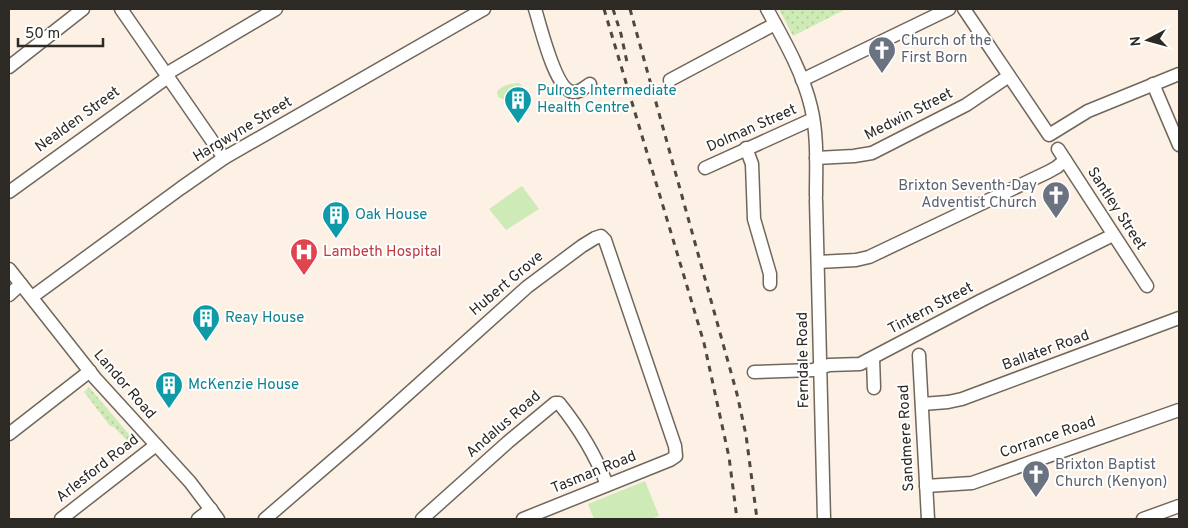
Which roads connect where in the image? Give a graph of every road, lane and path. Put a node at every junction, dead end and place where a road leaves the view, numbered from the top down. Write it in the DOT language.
graph roads {
  1 [pos="83,9"];
  2 [pos="121,9"];
  3 [pos="276,9"];
  4 [pos="484,9"];
  5 [pos="535,9"];
  6 [pos="767,9"];
  7 [pos="949,9"];
  8 [pos="964,9"];
  9 [pos="775,24"];
  10 [pos="9,67"];
  11 [pos="1179,74"];
  12 [pos="167,75"];
  13 [pos="1009,76"];
  14 [pos="670,80"];
  15 [pos="802,80"];
  16 [pos="590,84"];
  17 [pos="1153,84"];
  18 [pos="813,119"];
  19 [pos="1179,145"];
  20 [pos="746,148"];
  21 [pos="1058,149"];
  22 [pos="224,158"];
  23 [pos="816,158"];
  24 [pos="1065,160"];
  25 [pos="705,168"];
  26 [pos="9,192"];
  27 [pos="1113,235"];
  28 [pos="818,262"];
  29 [pos="9,269"];
  30 [pos="22,284"];
  31 [pos="770,284"];
  32 [pos="1147,286"];
  33 [pos="9,295"];
  34 [pos="32,297"];
  35 [pos="1179,318"];
  36 [pos="919,356"];
  37 [pos="873,358"];
  38 [pos="820,368"];
  39 [pos="90,371"];
  40 [pos="754,372"];
  41 [pos="874,388"];
  42 [pos="922,404"];
  43 [pos="1179,410"];
  44 [pos="9,434"];
  45 [pos="156,445"];
  46 [pos="676,456"];
  47 [pos="607,485"];
  48 [pos="926,486"];
  49 [pos="1179,506"];
  50 [pos="215,514"];
  51 [pos="60,519"];
  52 [pos="198,519"];
  53 [pos="264,519"];
  54 [pos="422,519"];
  55 [pos="523,519"];
  56 [pos="824,519"];
  57 [pos="928,519"];
  58 [pos="1142,519"];
  1 -- 10 [label="street"];
  2 -- 12 [label="street"];
  3 -- 12 [label="street, Nealden Street"];
  4 -- 22 [label="street, Hargwyne Street"];
  5 -- 16 [label="street"];
  6 -- 9 [label="street, Ferndale Road"];
  7 -- 15 [label="street"];
  8 -- 13 [label="street"];
  9 -- 14 [label="street"];
  9 -- 15 [label="street, Ferndale Road"];
  11 -- 17 [label="street"];
  12 -- 22 [label="street"];
  12 -- 26 [label="street, Nealden Street"];
  13 -- 17 [label="street"];
  13 -- 23 [label="street, Medwin Street"];
  15 -- 18 [label="street, Ferndale Road"];
  17 -- 19 [label="street"];
  18 -- 20 [label="street, Dolman Street"];
  18 -- 23 [label="street, Ferndale Road"];
  20 -- 25 [label="street, Dolman Street"];
  20 -- 31 [label="street"];
  21 -- 24 [label="street, Santley Street"];
  22 -- 34 [label="street, Hargwyne Street"];
  23 -- 28 [label="street, Ferndale Road"];
  24 -- 27 [label="street, Santley Street"];
  24 -- 28 [label="street"];
  27 -- 32 [label="street, Santley Street"];
  27 -- 37 [label="street, Tintern Street"];
  28 -- 38 [label="street, Ferndale Road"];
  29 -- 30 [label="street, Landor Road"];
  30 -- 33 [label="street"];
  30 -- 34 [label="street, Landor Road"];
  34 -- 39 [label="street, Landor Road"];
  35 -- 42 [label="street, Ballater Road"];
  36 -- 42 [label="street, Sandmere Road"];
  37 -- 38 [label="street, Tintern Street"];
  37 -- 41 [label="street"];
  38 -- 40 [label="street, Tintern Street"];
  38 -- 56 [label="street, Ferndale Road"];
  39 -- 44 [label="street"];
  39 -- 45 [label="street, Landor Road"];
  42 -- 48 [label="street, Sandmere Road"];
  43 -- 48 [label="street, Corrance Road"];
  45 -- 50 [label="street, Landor Road"];
  45 -- 51 [label="street, Arlesford Road"];
  46 -- 47 [label="street, Tasman Road"];
  46 -- 53 [label="street, Hubert Grove"];
  47 -- 54 [label="street, Andalus Road"];
  47 -- 55 [label="street, Tasman Road"];
  48 -- 57 [label="street, Sandmere Road"];
  49 -- 58 [label="street"];
  50 -- 52 [label="street"];
}
